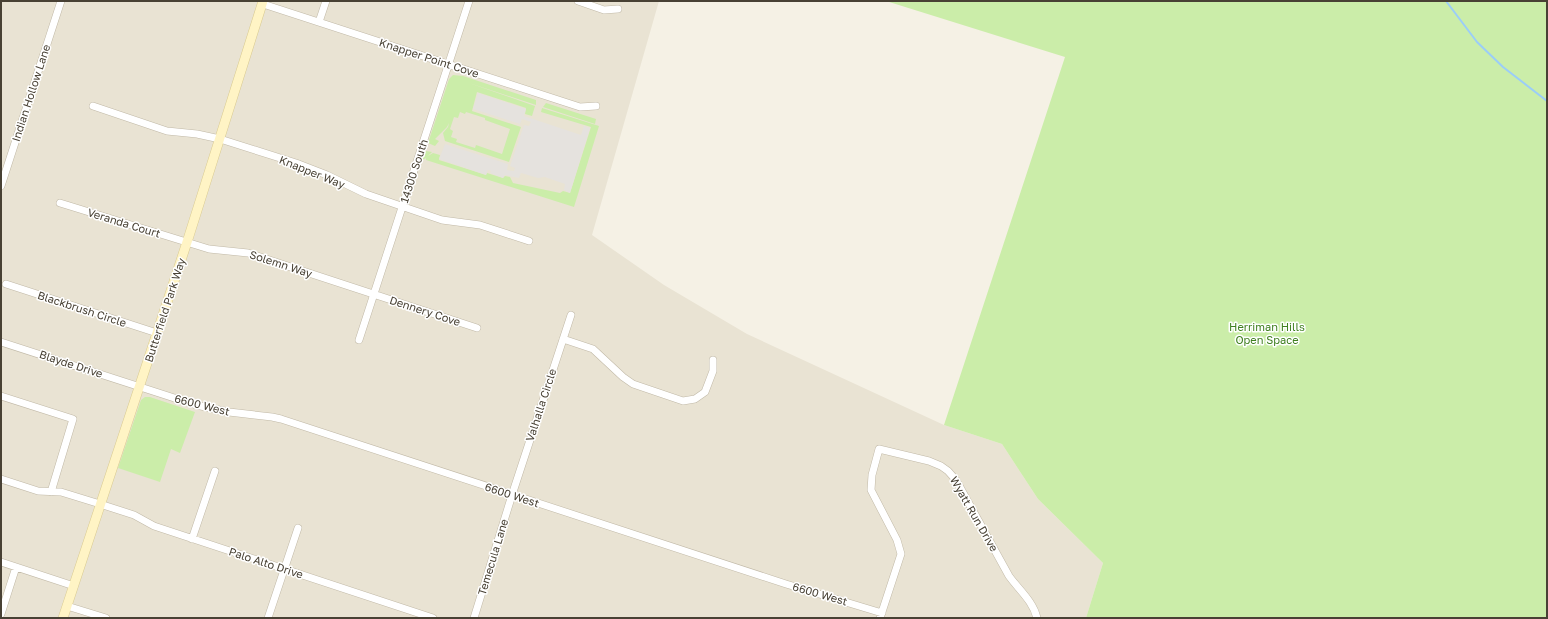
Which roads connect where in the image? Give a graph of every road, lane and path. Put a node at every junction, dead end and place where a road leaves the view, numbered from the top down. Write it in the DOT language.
graph roads {
  1 [pos="61,1"];
  2 [pos="326,1"];
  3 [pos="470,1"];
  4 [pos="578,1"];
  5 [pos="260,2"];
  6 [pos="618,9"];
  7 [pos="319,22"];
  8 [pos="449,64"];
  9 [pos="93,106"];
  10 [pos="596,106"];
  11 [pos="220,139"];
  12 [pos="1,186"];
  13 [pos="60,203"];
  14 [pos="402,207"];
  15 [pos="529,241"];
  16 [pos="187,242"];
  17 [pos="6,284"];
  18 [pos="374,295"];
  19 [pos="571,315"];
  20 [pos="477,328"];
  21 [pos="157,333"];
  22 [pos="563,339"];
  23 [pos="359,340"];
  24 [pos="1,342"];
  25 [pos="712,360"];
  26 [pos="140,386"];
  27 [pos="1,396"];
  28 [pos="215,471"];
  29 [pos="1,479"];
  30 [pos="51,492"];
  31 [pos="512,495"];
  32 [pos="100,504"];
  33 [pos="298,528"];
  34 [pos="192,540"];
  35 [pos="1,562"];
  36 [pos="16,567"];
  37 [pos="284,569"];
  38 [pos="74,586"];
  39 [pos="67,606"];
  40 [pos="1,614"];
  41 [pos="881,616"];
  42 [pos="63,618"];
  43 [pos="106,618"];
  44 [pos="268,618"];
  45 [pos="433,618"];
  46 [pos="474,618"];
  47 [pos="1037,618"];
  1 -- 12 [label="street, Indian Hollow Lane"];
  2 -- 7 [label="street"];
  3 -- 8 [label="street, 14300 South"];
  4 -- 6 [label="street"];
  5 -- 7 [label="street, Knapper Point Cove"];
  5 -- 11 [label="street, Butterfield Park Way"];
  7 -- 8 [label="street, Knapper Point Cove"];
  8 -- 10 [label="street, Knapper Point Cove"];
  8 -- 14 [label="street, 14300 South"];
  9 -- 11 [label="street, Knapper Way"];
  11 -- 14 [label="street, Knapper Way"];
  11 -- 16 [label="street, Butterfield Park Way"];
  13 -- 16 [label="street, Veranda Court"];
  14 -- 15 [label="street, Knapper Way"];
  14 -- 18 [label="street, 14300 South"];
  16 -- 18 [label="street, Solemn Way"];
  16 -- 21 [label="street, Butterfield Park Way"];
  17 -- 21 [label="street, Blackbrush Circle"];
  18 -- 20 [label="street, Dennery Cove"];
  18 -- 23 [label="street, 14300 South"];
  19 -- 22 [label="street, Valhalla Circle"];
  21 -- 26 [label="street, Butterfield Park Way"];
  22 -- 25 [label="street"];
  22 -- 31 [label="street, Valhalla Circle"];
  24 -- 26 [label="street, Blayde Drive"];
  26 -- 31 [label="street, 6600 West"];
  26 -- 32 [label="street, Butterfield Park Way"];
  27 -- 30 [label="street"];
  28 -- 34 [label="street"];
  29 -- 30 [label="street, Palo Alto Drive"];
  30 -- 32 [label="street, Palo Alto Drive"];
  31 -- 41 [label="street, 6600 West"];
  31 -- 46 [label="street, Temecula Lane"];
  32 -- 34 [label="street, Palo Alto Drive"];
  32 -- 38 [label="street, Butterfield Park Way"];
  33 -- 37 [label="street"];
  34 -- 37 [label="street, Palo Alto Drive"];
  35 -- 36 [label="street"];
  36 -- 38 [label="street"];
  36 -- 40 [label="street"];
  37 -- 44 [label="street"];
  37 -- 45 [label="street, Palo Alto Drive"];
  38 -- 39 [label="street, Butterfield Park Way"];
  39 -- 42 [label="street, Butterfield Park Way"];
  39 -- 43 [label="street"];
  41 -- 47 [label="street, Wyatt Run Drive"];
}
